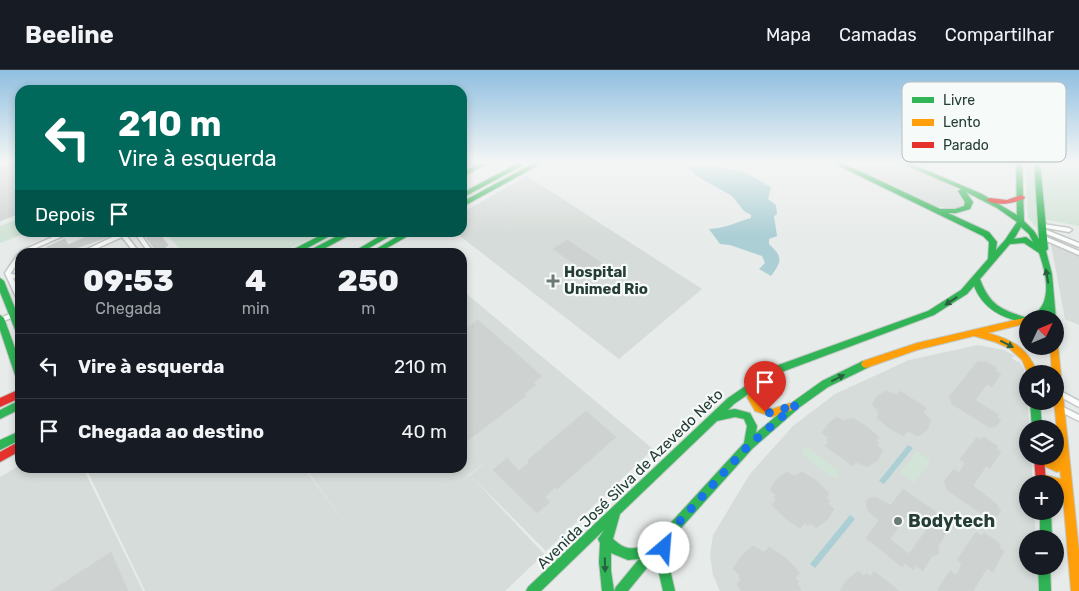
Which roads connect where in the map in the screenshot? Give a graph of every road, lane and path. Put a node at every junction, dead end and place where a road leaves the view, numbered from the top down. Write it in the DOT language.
graph roads {
  1 [pos="480,186"];
  2 [pos="491,186"];
  3 [pos="500,186"];
  4 [pos="886,186"];
  5 [pos="956,186"];
  6 [pos="1020,186"];
  7 [pos="1039,186"];
  8 [pos="960,188"];
  9 [pos="467,193"];
  10 [pos="498,193"];
  11 [pos="974,195"];
  12 [pos="479,196"];
  13 [pos="1021,197"];
  14 [pos="467,202"];
  15 [pos="937,210"];
  16 [pos="1021,221"];
  17 [pos="1069,230"];
  18 [pos="1043,232"];
  19 [pos="58,237"];
  20 [pos="119,237"];
  21 [pos="128,237"];
  22 [pos="140,237"];
  23 [pos="324,237"];
  24 [pos="342,237"];
  25 [pos="385,237"];
  26 [pos="403,237"];
  27 [pos="1008,242"];
  28 [pos="1079,245"];
  29 [pos="32,248"];
  30 [pos="94,248"];
  31 [pos="135,248"];
  32 [pos="148,248"];
  33 [pos="303,248"];
  34 [pos="321,248"];
  35 [pos="364,248"];
  36 [pos="382,248"];
  37 [pos="1079,253"];
  38 [pos="1043,255"];
  39 [pos="992,259"];
  40 [pos="15,263"];
  41 [pos="8,274"];
  42 [pos="0,276"];
  43 [pos="15,276"];
  44 [pos="976,280"];
  45 [pos="0,281"];
  46 [pos="15,289"];
  47 [pos="1050,297"];
  48 [pos="1043,310"];
  49 [pos="1051,310"];
  50 [pos="15,311"];
  51 [pos="15,313"];
  52 [pos="1019,318"];
  53 [pos="0,319"];
  54 [pos="1019,322"];
  55 [pos="967,334"];
  56 [pos="15,361"];
  57 [pos="1030,365"];
  58 [pos="762,380"];
  59 [pos="15,396"];
  60 [pos="1064,396"];
  61 [pos="0,403"];
  62 [pos="797,404"];
  63 [pos="1079,404"];
  64 [pos="15,407"];
  65 [pos="1063,410"];
  66 [pos="0,415"];
  67 [pos="1079,418"];
  68 [pos="712,420"];
  69 [pos="15,437"];
  70 [pos="1064,444"];
  71 [pos="0,445"];
  72 [pos="749,445"];
  73 [pos="15,449"];
  74 [pos="0,457"];
  75 [pos="1064,490"];
  76 [pos="1068,496"];
  77 [pos="620,506"];
  78 [pos="671,531"];
  79 [pos="604,539"];
  80 [pos="658,545"];
  81 [pos="1045,575"];
  82 [pos="532,591"];
  83 [pos="608,591"];
  84 [pos="620,591"];
  85 [pos="669,591"];
  86 [pos="1046,591"];
  87 [pos="1078,591"];
  1 -- 9 [label="main road"];
  2 -- 12 [label="main road"];
  3 -- 12 [label="main road"];
  4 -- 15 [label="main road"];
  5 -- 8 [label="main road"];
  6 -- 13 [label="main road"];
  7 -- 18 [label="main road"];
  8 -- 11 [label="main road"];
  8 -- 15 [label="main road"];
  10 -- 12 [label="main road"];
  11 -- 13 [label="main road"];
  11 -- 16 [label="main road"];
  12 -- 14 [label="main road"];
  13 -- 16 [label="main road"];
  15 -- 39 [label="main road"];
  16 -- 27 [label="main road, Avenida José Silva de Azevedo Neto"];
  16 -- 38 [label="main road"];
  17 -- 18 [label="street"];
  18 -- 28 [label="street"];
  18 -- 37 [label="street"];
  18 -- 38 [label="main road"];
  19 -- 29 [label="street"];
  20 -- 30 [label="street"];
  21 -- 31 [label="street"];
  22 -- 32 [label="street"];
  23 -- 33 [label="main road"];
  24 -- 34 [label="main road"];
  25 -- 35 [label="main road"];
  26 -- 36 [label="main road"];
  27 -- 38 [label="main road"];
  27 -- 39 [label="main road, Avenida José Silva de Azevedo Neto"];
  47 -- 38 [label="main road, one-way"];
  39 -- 44 [label="main road, Avenida José Silva de Azevedo Neto"];
  40 -- 41 [label="street"];
  41 -- 42 [label="street"];
  41 -- 43 [label="street"];
  41 -- 46 [label="street"];
  44 -- 52 [label="main road"];
  44 -- 58 [label="main road, Avenida José Silva de Azevedo Neto, one-way"];
  45 -- 50 [label="main road"];
  47 -- 48 [label="main road"];
  47 -- 49 [label="main road"];
  51 -- 53 [label="street"];
  53 -- 56 [label="main road"];
  54 -- 55 [label="main road"];
  55 -- 57 [label="main road, one-way"];
  62 -- 55 [label="main road, one-way"];
  58 -- 62 [label="main road"];
  58 -- 68 [label="main road, Avenida José Silva de Azevedo Neto"];
  59 -- 61 [label="main road"];
  60 -- 63 [label="street"];
  62 -- 72 [label="main road"];
  64 -- 66 [label="main road"];
  65 -- 67 [label="street"];
  68 -- 72 [label="main road"];
  68 -- 77 [label="main road, Avenida José Silva de Azevedo Neto"];
  69 -- 71 [label="main road"];
  70 -- 76 [label="main road"];
  72 -- 78 [label="main road"];
  73 -- 74 [label="main road"];
  75 -- 76 [label="main road"];
  76 -- 87 [label="main road"];
  77 -- 79 [label="main road"];
  77 -- 82 [label="main road, Avenida José Silva de Azevedo Neto"];
  78 -- 80 [label="main road"];
  78 -- 85 [label="main road"];
  79 -- 80 [label="main road"];
  79 -- 83 [label="main road, one-way"];
  80 -- 84 [label="main road"];
  81 -- 86 [label="main road"];
}
